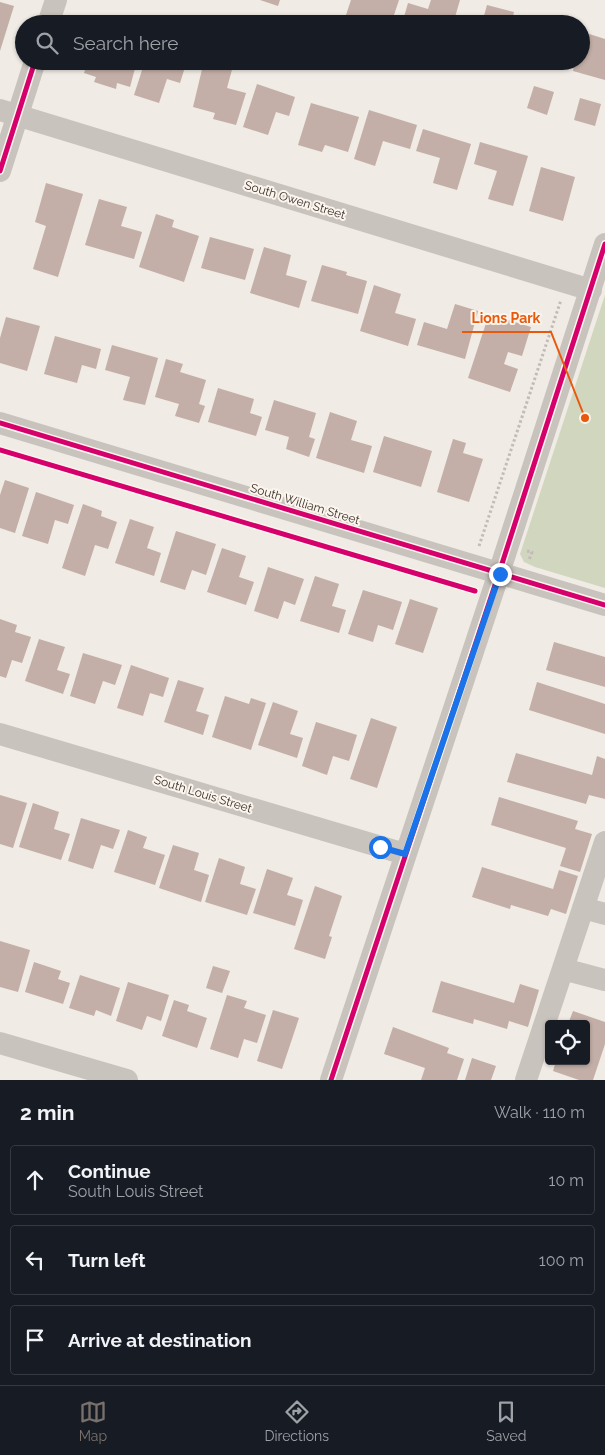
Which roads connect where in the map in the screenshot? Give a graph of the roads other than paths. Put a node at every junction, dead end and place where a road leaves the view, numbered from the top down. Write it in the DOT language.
graph roads {
  1 [pos="56,0"];
  2 [pos="51,15"];
  3 [pos="30,70"];
  4 [pos="9,112"];
  5 [pos="0,171"];
  6 [pos="605,244"];
  7 [pos="591,290"];
  8 [pos="0,423"];
  9 [pos="500,574"];
  10 [pos="605,605"];
  11 [pos="0,734"];
  12 [pos="605,845"];
  13 [pos="405,854"];
  14 [pos="583,908"];
  15 [pos="605,914"];
  16 [pos="562,969"];
  17 [pos="605,980"];
  18 [pos="0,1043"];
  19 [pos="127,1080"];
  20 [pos="331,1080"];
  21 [pos="526,1080"];
  1 -- 2 [label="street"];
  3 -- 4 [label="street"];
  4 -- 5 [label="street"];
  4 -- 7 [label="street, South Owen Street"];
  6 -- 7 [label="street"];
  7 -- 9 [label="street"];
  8 -- 9 [label="street, South William Street"];
  9 -- 10 [label="street, South William Street"];
  9 -- 13 [label="street"];
  11 -- 13 [label="street, South Louis Street"];
  12 -- 14 [label="street"];
  13 -- 20 [label="street"];
  14 -- 15 [label="street"];
  14 -- 16 [label="street"];
  16 -- 17 [label="street"];
  16 -- 21 [label="street"];
  18 -- 19 [label="street"];
}
